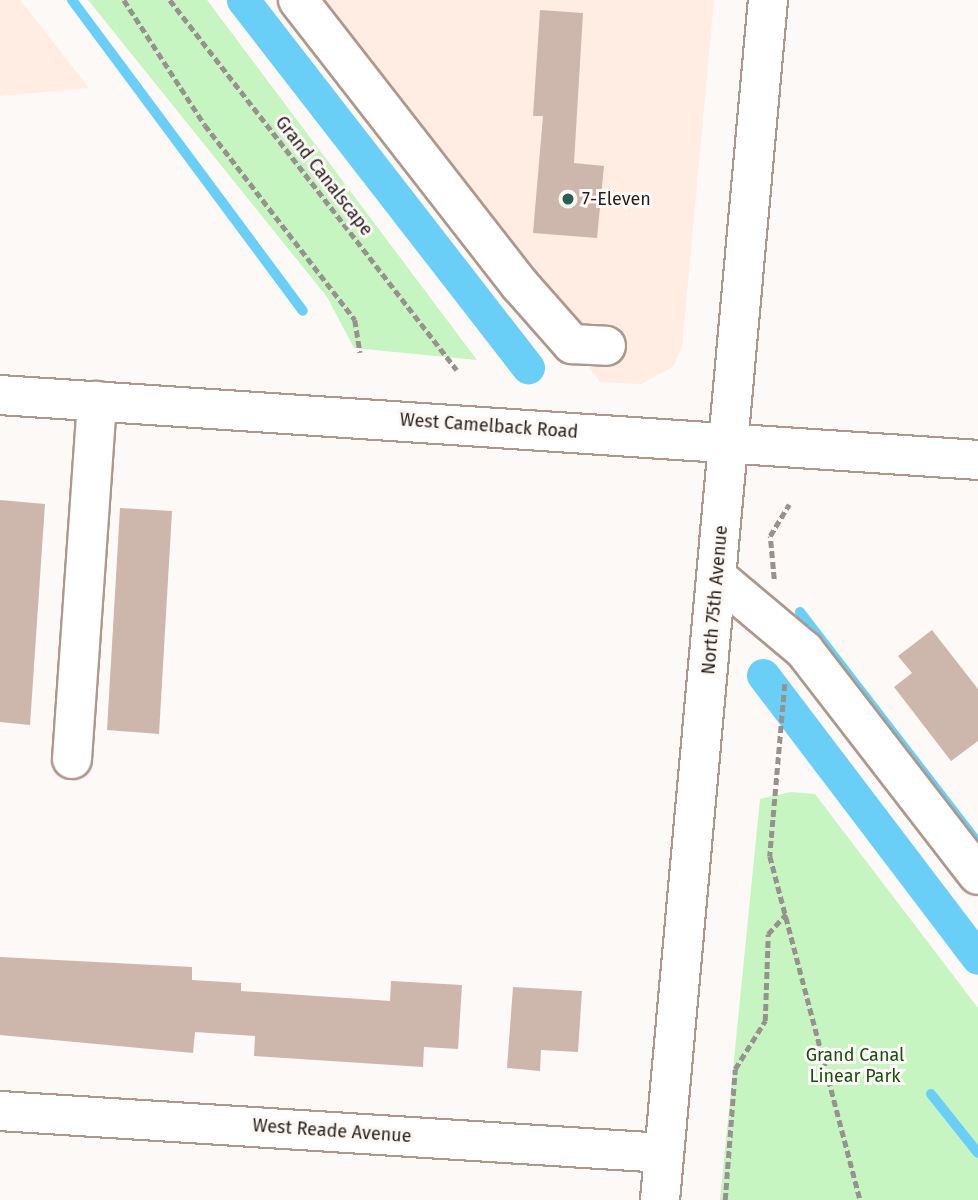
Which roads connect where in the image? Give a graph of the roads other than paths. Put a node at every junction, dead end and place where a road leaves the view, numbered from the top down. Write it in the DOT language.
graph roads {
  1 [pos="298,0"];
  2 [pos="768,0"];
  3 [pos="606,346"];
  4 [pos="0,395"];
  5 [pos="97,401"];
  6 [pos="729,442"];
  7 [pos="978,460"];
  8 [pos="717,578"];
  9 [pos="72,759"];
  10 [pos="978,875"];
  11 [pos="0,1111"];
  12 [pos="664,1153"];
  13 [pos="660,1200"];
  1 -- 3 [label="main road"];
  2 -- 6 [label="main road, North 75th Avenue"];
  4 -- 5 [label="main road, West Camelback Road"];
  5 -- 6 [label="main road, West Camelback Road"];
  5 -- 9 [label="main road"];
  6 -- 7 [label="main road, West Camelback Road"];
  6 -- 8 [label="main road, North 75th Avenue"];
  8 -- 10 [label="main road"];
  8 -- 12 [label="main road, North 75th Avenue"];
  11 -- 12 [label="main road, West Reade Avenue"];
  12 -- 13 [label="main road, North 75th Avenue"];
}
